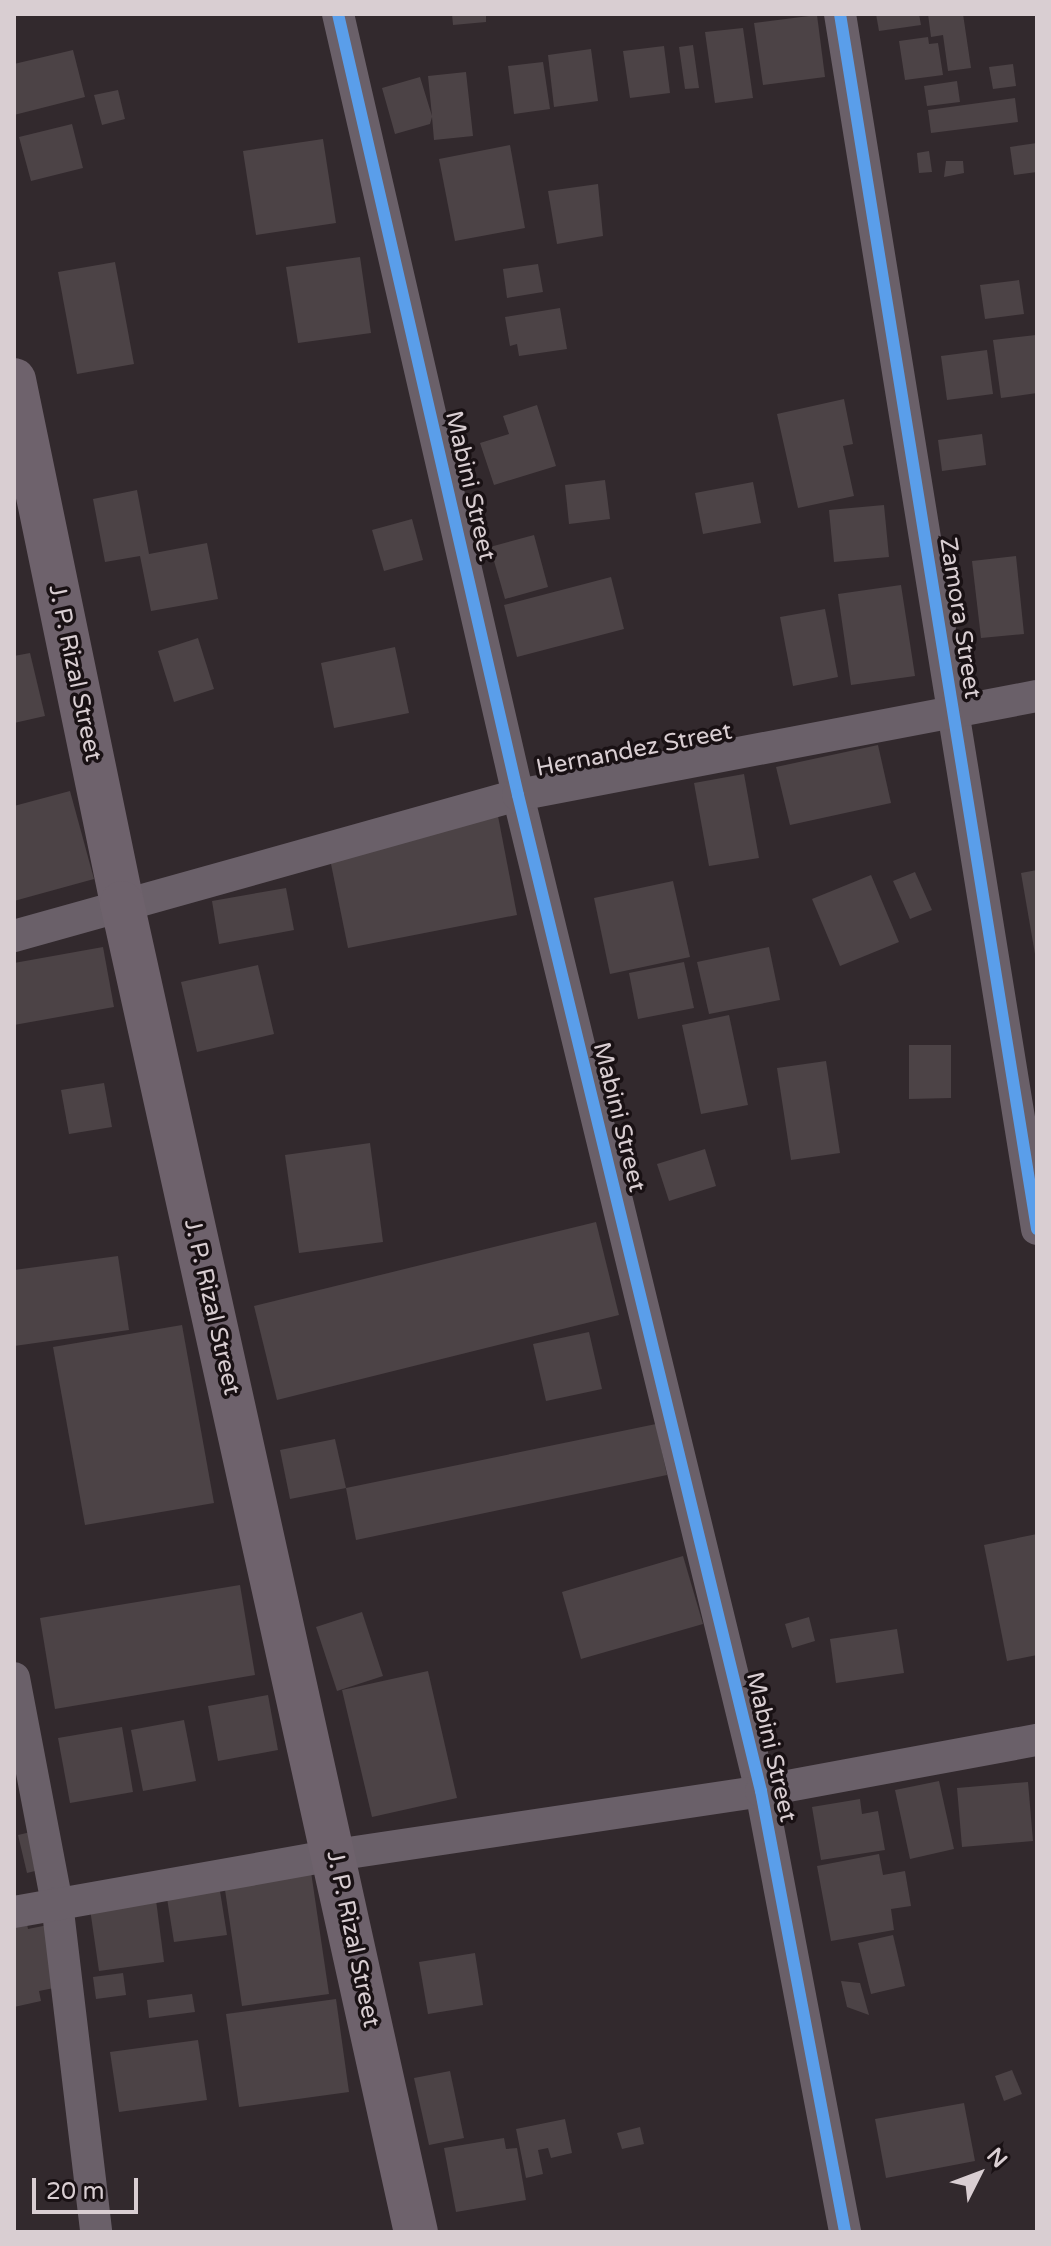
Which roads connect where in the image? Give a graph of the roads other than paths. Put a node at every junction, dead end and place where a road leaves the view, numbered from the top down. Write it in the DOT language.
graph roads {
  1 [pos="338,14"];
  2 [pos="840,14"];
  3 [pos="14,380"];
  4 [pos="1037,696"];
  5 [pos="953,711"];
  6 [pos="518,795"];
  7 [pos="122,903"];
  8 [pos="14,936"];
  9 [pos="1037,1229"];
  10 [pos="14,1678"];
  11 [pos="1037,1740"];
  12 [pos="761,1791"];
  13 [pos="335,1855"];
  14 [pos="57,1903"];
  15 [pos="14,1912"];
  16 [pos="96,2232"];
  17 [pos="416,2232"];
  18 [pos="845,2232"];
  1 -- 6 [label="street, Mabini Street"];
  2 -- 5 [label="street, Zamora Street"];
  3 -- 7 [label="main road, J. P. Rizal Street"];
  4 -- 5 [label="street, Hernandez Street"];
  5 -- 6 [label="street, Hernandez Street"];
  5 -- 9 [label="street, Zamora Street"];
  6 -- 7 [label="street, Hernandez Street"];
  6 -- 12 [label="street, Mabini Street"];
  7 -- 8 [label="street, Hernandez Street"];
  7 -- 13 [label="main road, J. P. Rizal Street"];
  10 -- 14 [label="street"];
  11 -- 12 [label="street"];
  12 -- 13 [label="street"];
  12 -- 18 [label="street, Mabini Street"];
  13 -- 14 [label="street"];
  13 -- 17 [label="main road, J. P. Rizal Street"];
  14 -- 15 [label="street"];
  14 -- 16 [label="street"];
}
